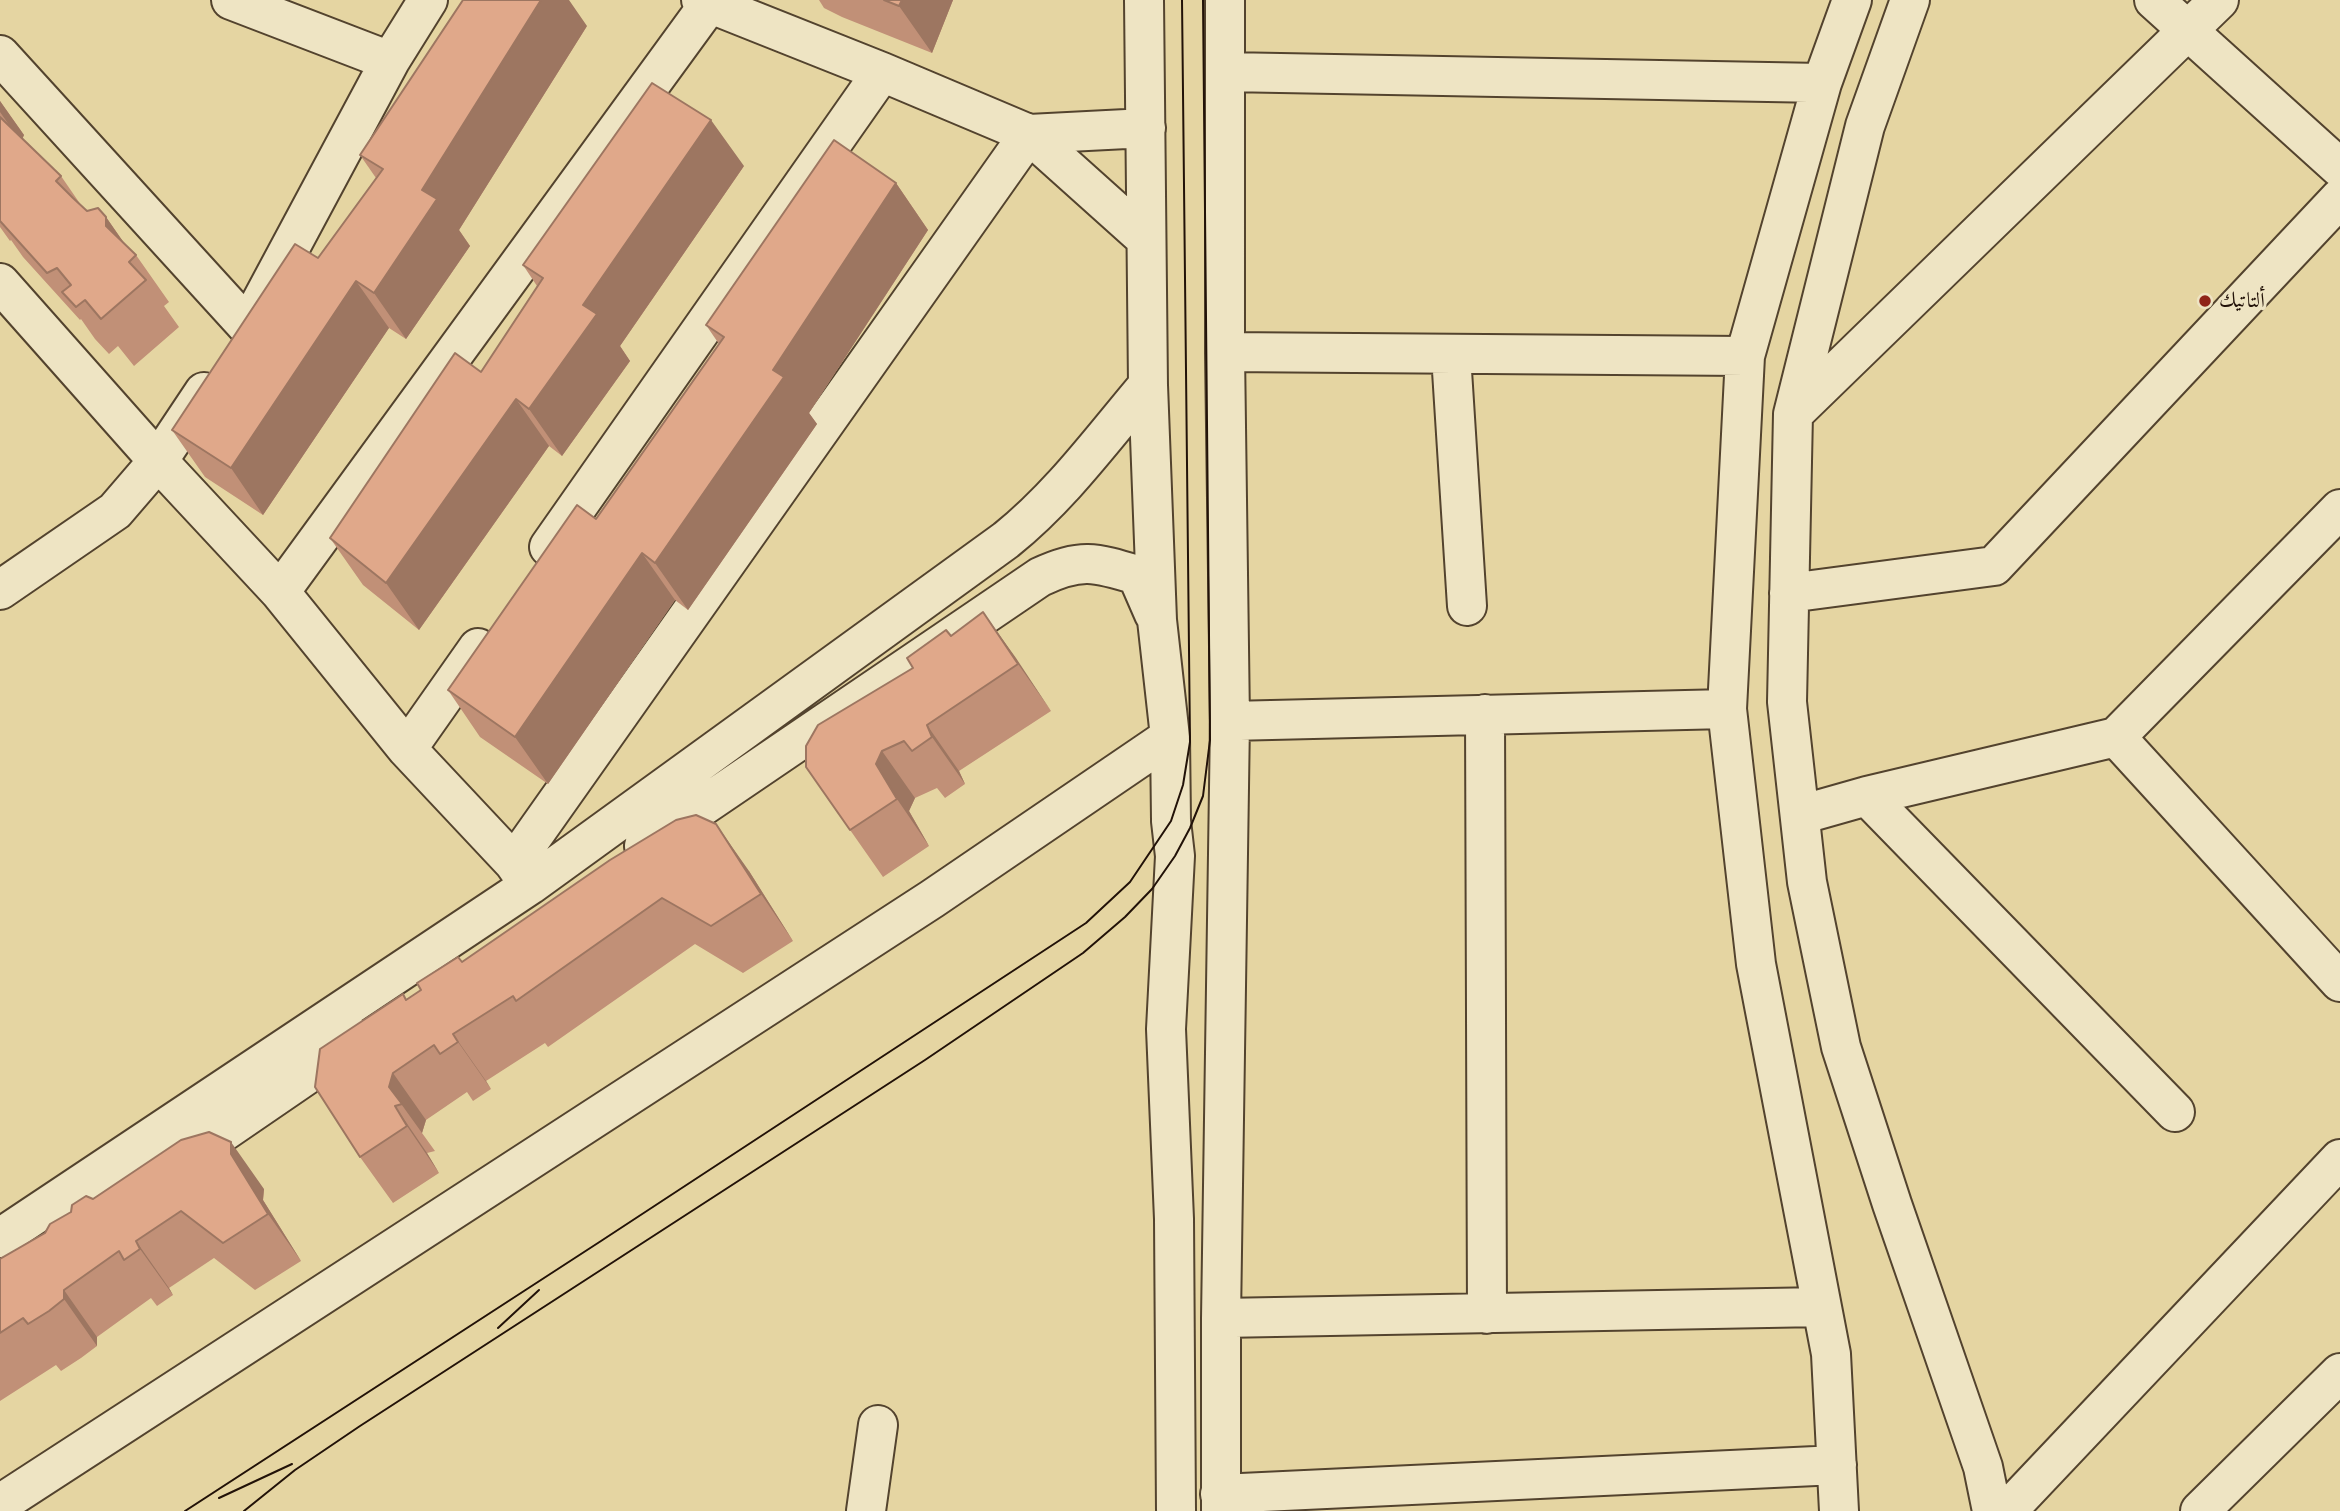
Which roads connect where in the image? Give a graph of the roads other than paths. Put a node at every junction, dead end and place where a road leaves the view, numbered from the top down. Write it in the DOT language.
graph roads {
  1 [pos="230,0"];
  2 [pos="428,0"];
  3 [pos="1144,0"];
  4 [pos="1225,0"];
  5 [pos="1852,0"];
  6 [pos="1910,0"];
  7 [pos="2154,0"];
  8 [pos="2219,0"];
  9 [pos="705,2"];
  10 [pos="2188,31"];
  11 [pos="0,55"];
  12 [pos="390,61"];
  13 [pos="882,72"];
  14 [pos="1226,72"];
  15 [pos="1822,83"];
  16 [pos="1146,128"];
  17 [pos="1029,134"];
  18 [pos="2340,168"];
  19 [pos="2340,198"];
  20 [pos="1145,238"];
  21 [pos="0,283"];
  22 [pos="248,327"];
  23 [pos="1224,352"];
  24 [pos="1451,355"];
  25 [pos="1745,356"];
  26 [pos="1148,385"];
  27 [pos="1793,414"];
  28 [pos="158,461"];
  29 [pos="2340,509"];
  30 [pos="525,580"];
  31 [pos="0,590"];
  32 [pos="280,592"];
  33 [pos="1790,593"];
  34 [pos="1467,606"];
  35 [pos="1157,620"];
  36 [pos="494,625"];
  37 [pos="1727,709"];
  38 [pos="1485,714"];
  39 [pos="1230,721"];
  40 [pos="1170,737"];
  41 [pos="2116,737"];
  42 [pos="407,749"];
  43 [pos="1867,796"];
  44 [pos="1800,815"];
  45 [pos="522,874"];
  46 [pos="2340,982"];
  47 [pos="2175,1112"];
  48 [pos="2340,1159"];
  49 [pos="149,1183"];
  50 [pos="0,1238"];
  51 [pos="1822,1307"];
  52 [pos="1487,1314"];
  53 [pos="1221,1318"];
  54 [pos="2340,1373"];
  55 [pos="878,1425"];
  56 [pos="1837,1465"];
  57 [pos="1220,1503"];
  58 [pos="0,1504"];
  59 [pos="866,1511"];
  60 [pos="1177,1511"];
  61 [pos="1839,1511"];
  62 [pos="1992,1511"];
  63 [pos="2007,1511"];
  64 [pos="2200,1511"];
  1 -- 12 [label="street"];
  2 -- 12 [label="street"];
  3 -- 16 [label="street"];
  4 -- 14 [label="street"];
  5 -- 15 [label="street"];
  6 -- 27 [label="street"];
  7 -- 10 [label="street"];
  8 -- 10 [label="street"];
  9 -- 13 [label="street"];
  9 -- 32 [label="street"];
  10 -- 18 [label="street"];
  10 -- 27 [label="street"];
  11 -- 22 [label="street"];
  12 -- 22 [label="street"];
  13 -- 17 [label="street"];
  13 -- 30 [label="street"];
  14 -- 15 [label="street"];
  14 -- 23 [label="street"];
  15 -- 25 [label="street"];
  16 -- 17 [label="street"];
  16 -- 20 [label="street"];
  17 -- 20 [label="street"];
  17 -- 45 [label="street"];
  19 -- 33 [label="street"];
  20 -- 26 [label="street"];
  21 -- 28 [label="street"];
  22 -- 28 [label="street"];
  23 -- 24 [label="street"];
  23 -- 39 [label="street"];
  24 -- 25 [label="street"];
  24 -- 34 [label="street"];
  25 -- 37 [label="street"];
  26 -- 35 [label="street"];
  26 -- 45 [label="street"];
  27 -- 33 [label="street"];
  28 -- 31 [label="street"];
  28 -- 32 [label="street"];
  29 -- 41 [label="street"];
  32 -- 42 [label="street"];
  33 -- 44 [label="street"];
  35 -- 40 [label="street"];
  35 -- 49 [label="street"];
  36 -- 42 [label="street"];
  37 -- 38 [label="street"];
  37 -- 51 [label="street"];
  38 -- 39 [label="street"];
  38 -- 52 [label="street"];
  39 -- 53 [label="street"];
  40 -- 58 [label="street"];
  40 -- 60 [label="street"];
  41 -- 43 [label="street"];
  41 -- 46 [label="street"];
  42 -- 45 [label="street"];
  43 -- 44 [label="street"];
  43 -- 47 [label="street"];
  44 -- 62 [label="street"];
  45 -- 50 [label="street"];
  48 -- 63 [label="street"];
  51 -- 52 [label="street"];
  51 -- 56 [label="street"];
  52 -- 53 [label="street"];
  53 -- 57 [label="street"];
  54 -- 64 [label="street"];
  55 -- 59 [label="street"];
  56 -- 57 [label="street"];
  56 -- 61 [label="street"];
}
